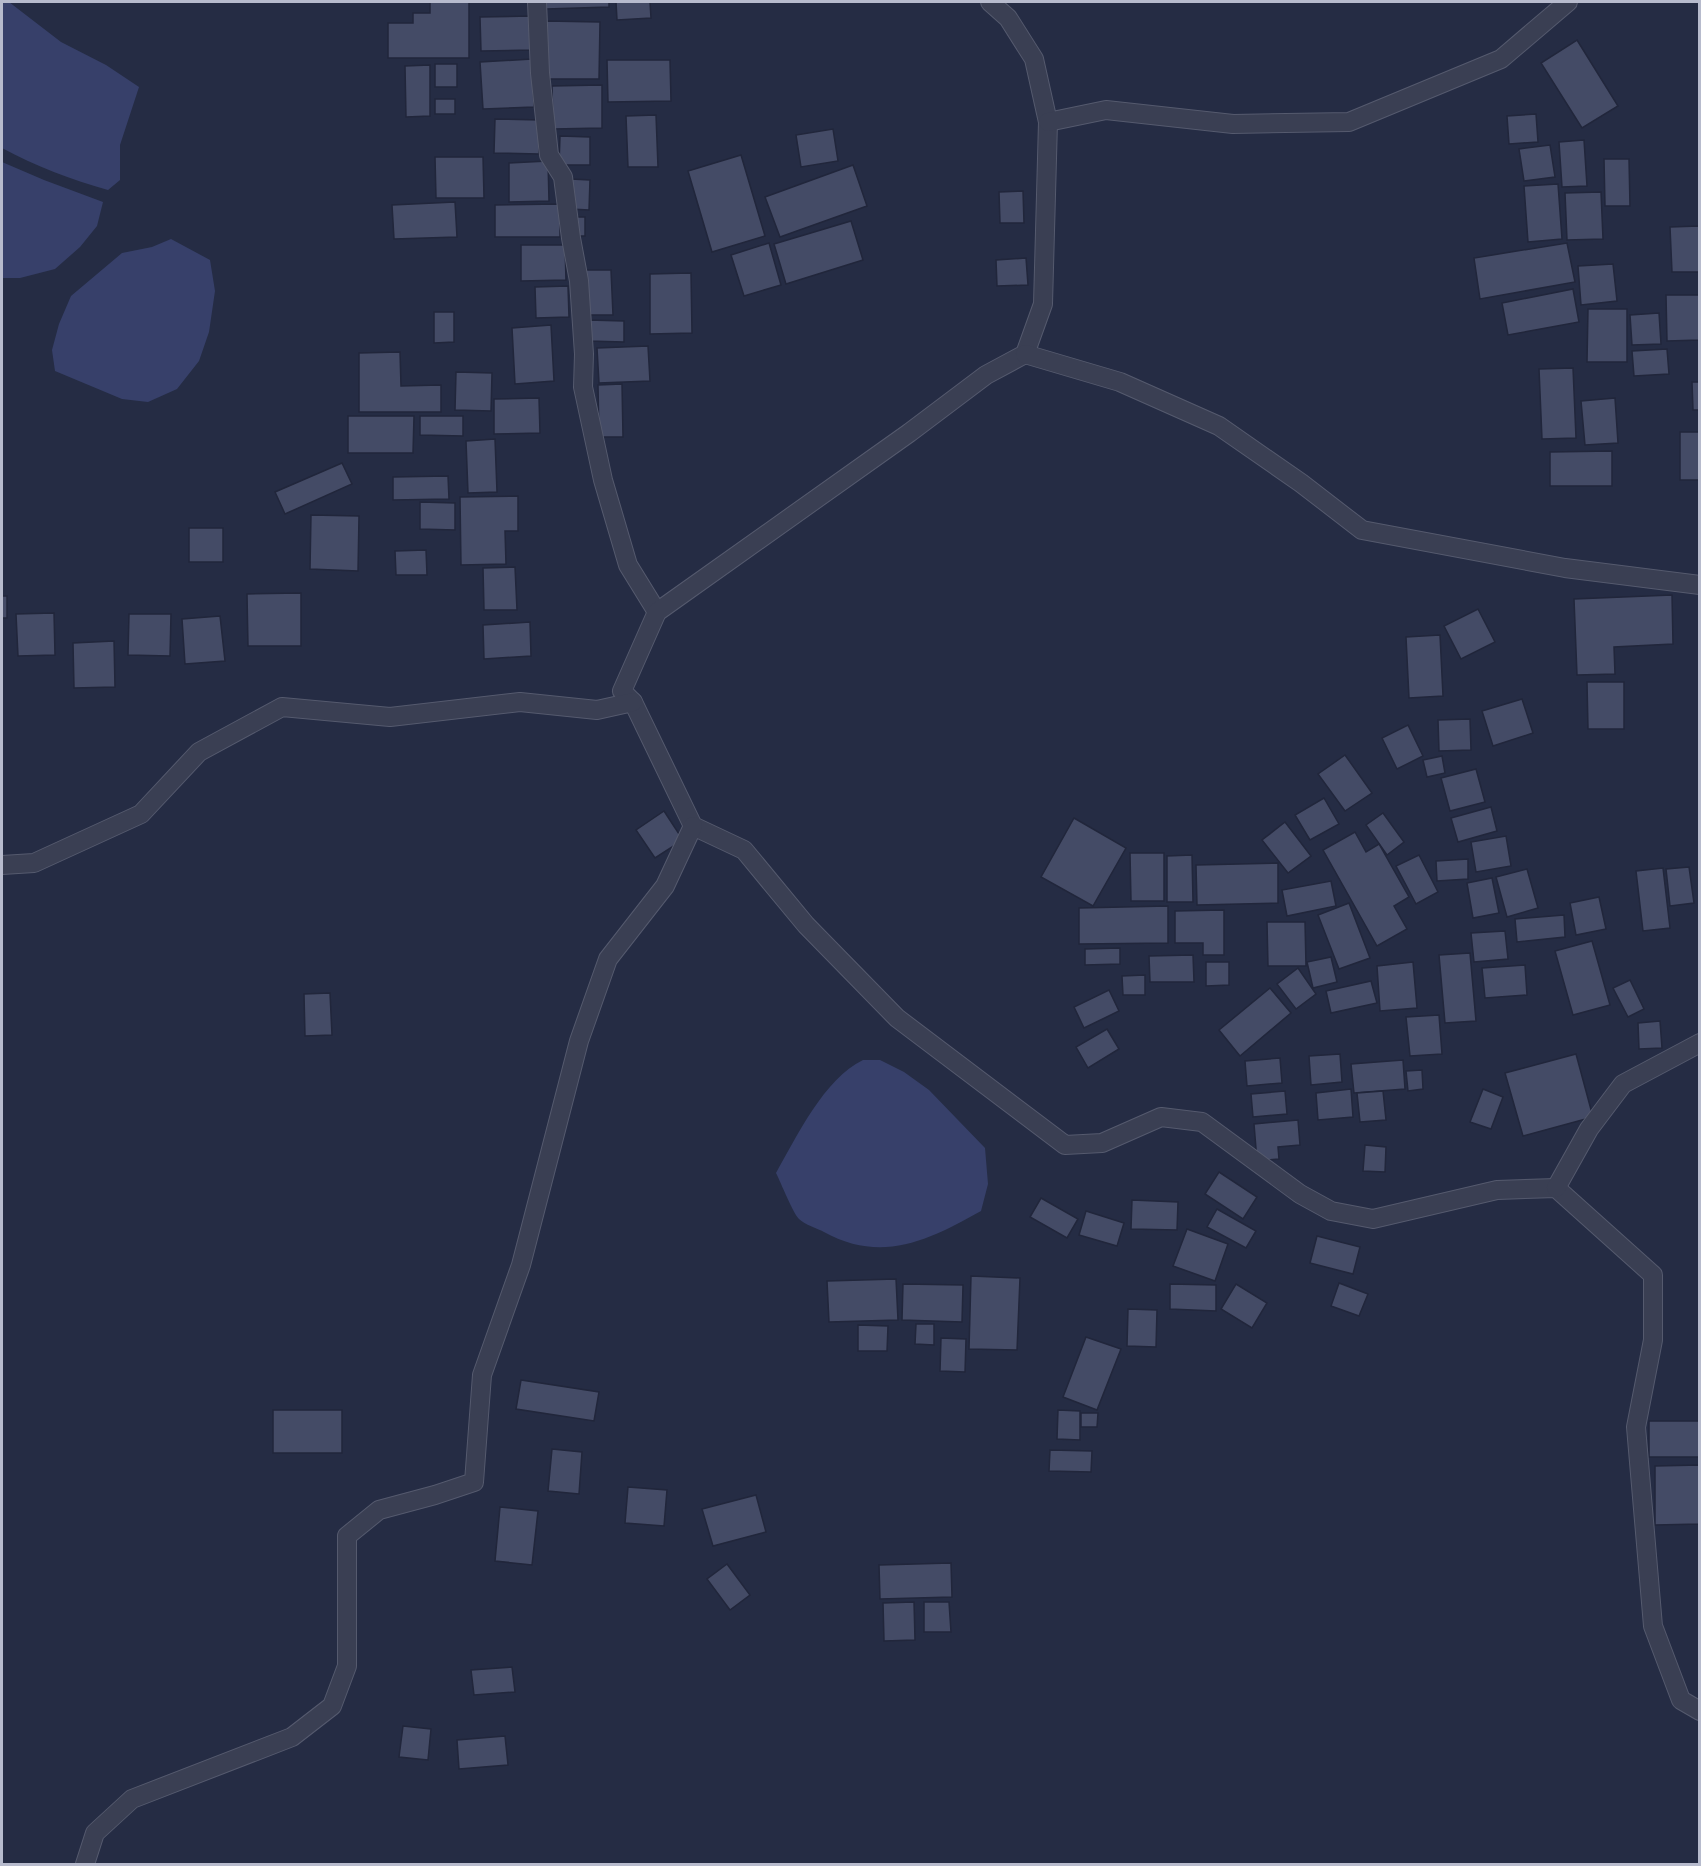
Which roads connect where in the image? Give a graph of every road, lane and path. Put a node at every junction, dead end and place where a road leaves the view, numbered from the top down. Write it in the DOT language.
graph roads {
  1 [pos="537,2"];
  2 [pos="990,2"];
  3 [pos="1568,2"];
  4 [pos="1048,122"];
  5 [pos="1025,354"];
  6 [pos="1700,585"];
  7 [pos="657,612"];
  8 [pos="633,702"];
  9 [pos="693,826"];
  10 [pos="2,865"];
  11 [pos="1700,1043"];
  12 [pos="1556,1188"];
  13 [pos="1700,1711"];
  14 [pos="85,1864"];
  1 -- 7 [label="street"];
  2 -- 4 [label="street"];
  3 -- 4 [label="street"];
  4 -- 5 [label="street"];
  5 -- 6 [label="street"];
  5 -- 7 [label="street"];
  7 -- 8 [label="street"];
  8 -- 9 [label="street"];
  8 -- 10 [label="street"];
  9 -- 12 [label="street"];
  9 -- 14 [label="street"];
  11 -- 12 [label="street"];
  12 -- 13 [label="street"];
}
